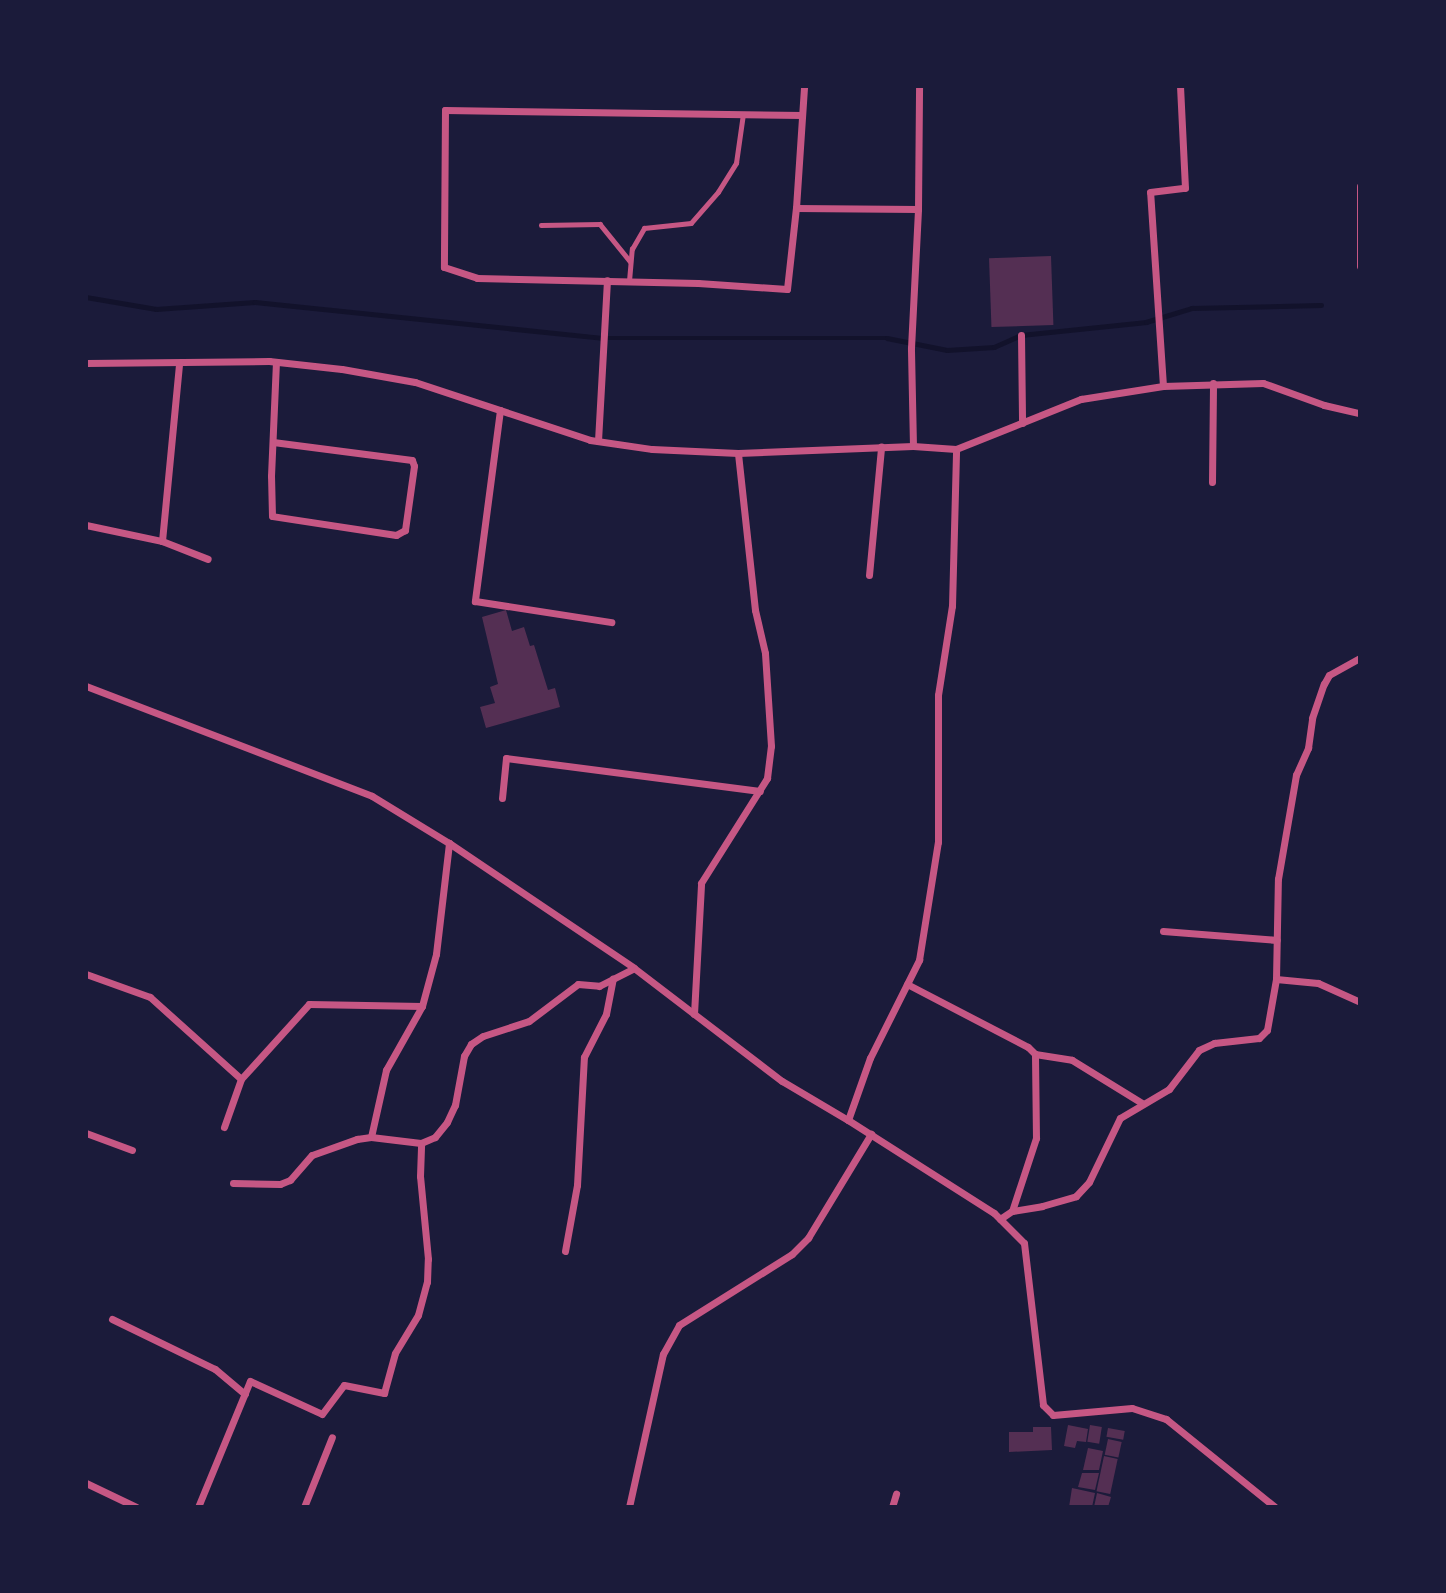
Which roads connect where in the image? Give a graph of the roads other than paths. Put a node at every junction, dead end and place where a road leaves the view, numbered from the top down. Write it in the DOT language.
graph roads {
  1 [pos="804,86"];
  2 [pos="919,86"];
  3 [pos="1180,86"];
  4 [pos="743,114"];
  5 [pos="802,115"];
  6 [pos="1360,186"];
  7 [pos="796,208"];
  8 [pos="918,209"];
  9 [pos="541,225"];
  10 [pos="631,261"];
  11 [pos="1360,266"];
  12 [pos="607,280"];
  13 [pos="629,281"];
  14 [pos="1021,335"];
  15 [pos="276,362"];
  16 [pos="86,363"];
  17 [pos="179,363"];
  18 [pos="1213,383"];
  19 [pos="1163,386"];
  20 [pos="500,410"];
  21 [pos="1360,413"];
  22 [pos="1022,423"];
  23 [pos="598,441"];
  24 [pos="273,442"];
  25 [pos="913,446"];
  26 [pos="881,447"];
  27 [pos="956,449"];
  28 [pos="738,453"];
  29 [pos="1212,482"];
  30 [pos="86,525"];
  31 [pos="162,541"];
  32 [pos="208,559"];
  33 [pos="869,575"];
  34 [pos="611,622"];
  35 [pos="1360,658"];
  36 [pos="86,686"];
  37 [pos="760,791"];
  38 [pos="502,798"];
  39 [pos="449,843"];
  40 [pos="1163,931"];
  41 [pos="1277,940"];
  42 [pos="634,968"];
  43 [pos="86,974"];
  44 [pos="614,979"];
  45 [pos="1276,979"];
  46 [pos="906,985"];
  47 [pos="1360,1002"];
  48 [pos="422,1006"];
  49 [pos="694,1014"];
  50 [pos="1035,1054"];
  51 [pos="241,1079"];
  52 [pos="1142,1103"];
  53 [pos="848,1120"];
  54 [pos="224,1127"];
  55 [pos="86,1133"];
  56 [pos="871,1134"];
  57 [pos="371,1137"];
  58 [pos="421,1143"];
  59 [pos="132,1150"];
  60 [pos="233,1183"];
  61 [pos="1012,1211"];
  62 [pos="1000,1219"];
  63 [pos="565,1251"];
  64 [pos="112,1319"];
  65 [pos="245,1394"];
  66 [pos="332,1437"];
  67 [pos="86,1483"];
  68 [pos="895,1494"];
  69 [pos="136,1507"];
  70 [pos="198,1507"];
  71 [pos="304,1507"];
  72 [pos="629,1507"];
  73 [pos="892,1507"];
  74 [pos="1275,1507"];
  1 -- 5 [label="street"];
  2 -- 8 [label="street"];
  3 -- 19 [label="street"];
  4 -- 5 [label="street"];
  4 -- 10 [label="lane"];
  4 -- 12 [label="street"];
  5 -- 7 [label="street"];
  6 -- 11 [label="street"];
  7 -- 8 [label="street"];
  7 -- 13 [label="street"];
  8 -- 25 [label="street"];
  9 -- 10 [label="lane"];
  10 -- 13 [label="lane"];
  12 -- 13 [label="street"];
  12 -- 23 [label="street"];
  14 -- 22 [label="street"];
  15 -- 17 [label="street"];
  15 -- 20 [label="street"];
  15 -- 24 [label="street"];
  16 -- 17 [label="street"];
  17 -- 31 [label="street"];
  18 -- 19 [label="street"];
  18 -- 21 [label="street"];
  18 -- 29 [label="street"];
  19 -- 22 [label="street"];
  20 -- 23 [label="street"];
  20 -- 34 [label="street"];
  22 -- 27 [label="street"];
  23 -- 28 [label="street"];
  24 -- 24 [label="street"];
  25 -- 26 [label="street"];
  25 -- 27 [label="street"];
  26 -- 28 [label="street"];
  26 -- 33 [label="street"];
  27 -- 46 [label="street"];
  28 -- 37 [label="street"];
  30 -- 31 [label="street"];
  31 -- 32 [label="street"];
  35 -- 41 [label="street"];
  36 -- 39 [label="street"];
  37 -- 38 [label="street"];
  37 -- 49 [label="street"];
  39 -- 42 [label="street"];
  39 -- 48 [label="street"];
  40 -- 41 [label="street"];
  41 -- 45 [label="street"];
  42 -- 44 [label="street"];
  42 -- 49 [label="street"];
  43 -- 51 [label="street"];
  44 -- 58 [label="street"];
  44 -- 63 [label="street"];
  45 -- 47 [label="street"];
  45 -- 52 [label="street"];
  46 -- 50 [label="street"];
  46 -- 53 [label="street"];
  48 -- 51 [label="street"];
  48 -- 57 [label="street"];
  49 -- 53 [label="street"];
  50 -- 52 [label="street"];
  50 -- 61 [label="street"];
  51 -- 54 [label="street"];
  52 -- 61 [label="street"];
  53 -- 56 [label="street"];
  55 -- 59 [label="street"];
  56 -- 62 [label="street"];
  56 -- 72 [label="street"];
  57 -- 58 [label="street"];
  57 -- 60 [label="street"];
  58 -- 65 [label="street"];
  61 -- 62 [label="street"];
  62 -- 74 [label="street"];
  64 -- 65 [label="street"];
  65 -- 70 [label="street"];
  66 -- 71 [label="street"];
  67 -- 69 [label="street"];
  68 -- 73 [label="street"];
}
